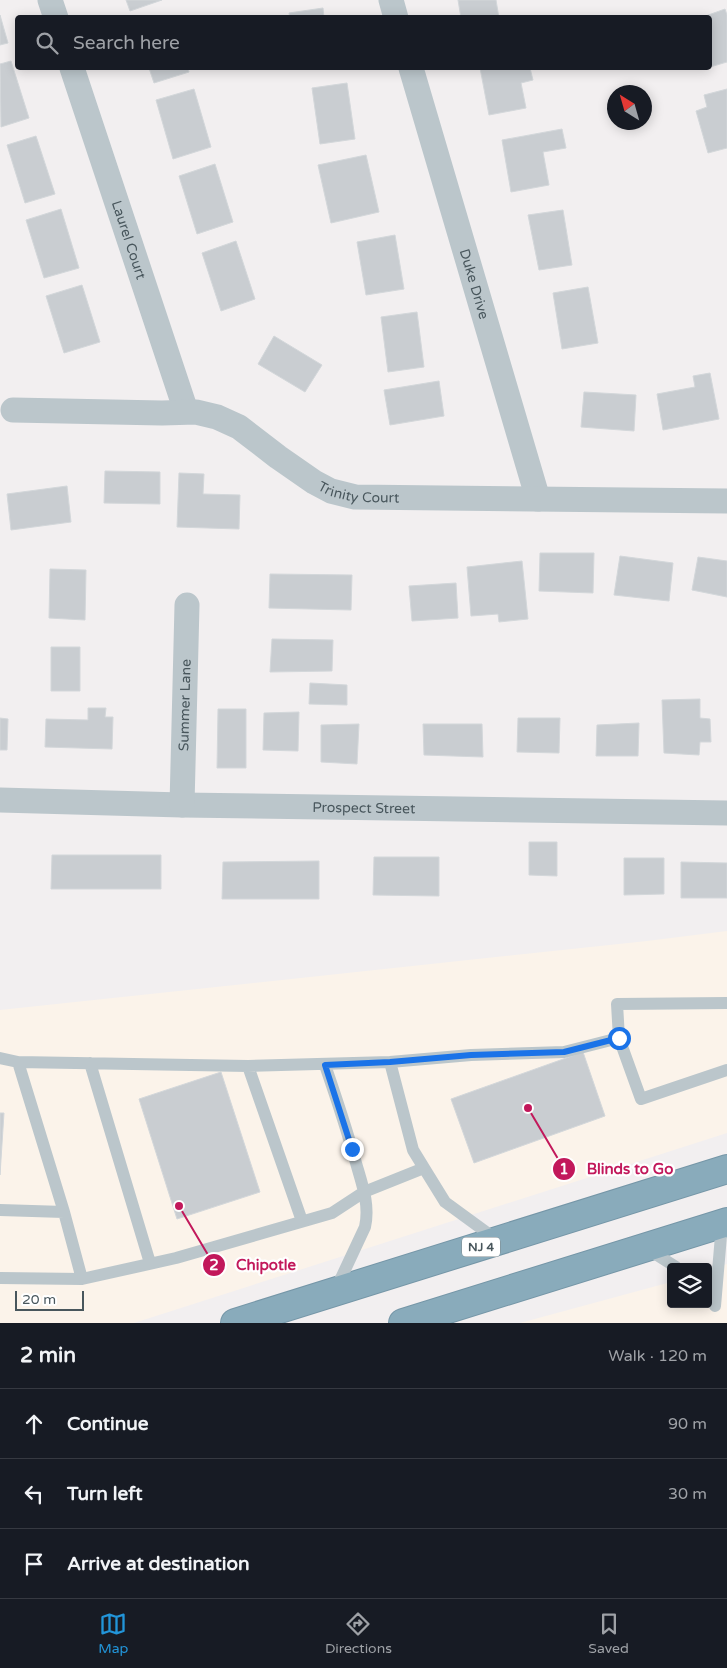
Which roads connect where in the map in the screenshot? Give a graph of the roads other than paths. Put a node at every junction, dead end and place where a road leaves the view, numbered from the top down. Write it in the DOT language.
graph roads {
  1 [pos="50,0"];
  2 [pos="391,0"];
  3 [pos="55,15"];
  4 [pos="395,15"];
  5 [pos="73,70"];
  6 [pos="412,70"];
  7 [pos="13,410"];
  8 [pos="186,411"];
  9 [pos="538,499"];
  10 [pos="727,501"];
  11 [pos="188,605"];
  12 [pos="0,800"];
  13 [pos="182,805"];
  14 [pos="727,813"];
  15 [pos="727,1003"];
  16 [pos="619,1038"];
  17 [pos="0,1058"];
  18 [pos="18,1062"];
  19 [pos="390,1062"];
  20 [pos="90,1063"];
  21 [pos="325,1065"];
  22 [pos="248,1066"];
  23 [pos="727,1070"];
  24 [pos="424,1168"];
  25 [pos="727,1169"];
  26 [pos="364,1192"];
  27 [pos="0,1210"];
  28 [pos="64,1212"];
  29 [pos="302,1221"];
  30 [pos="724,1223"];
  31 [pos="499,1241"];
  32 [pos="646,1248"];
  33 [pos="670,1263"];
  34 [pos="150,1264"];
  35 [pos="0,1278"];
  36 [pos="82,1279"];
  37 [pos="334,1292"];
  38 [pos="712,1302"];
  39 [pos="235,1323"];
  40 [pos="403,1323"];
  1 -- 3 [label="street"];
  2 -- 4 [label="street"];
  5 -- 8 [label="street, Laurel Court"];
  6 -- 9 [label="street, Duke Drive"];
  7 -- 8 [label="street, Trinity Court"];
  8 -- 9 [label="street, Trinity Court"];
  9 -- 10 [label="street, Trinity Court"];
  11 -- 13 [label="street, Summer Lane"];
  12 -- 13 [label="street, Prospect Street"];
  13 -- 14 [label="street, Prospect Street"];
  15 -- 16 [label="lane"];
  16 -- 19 [label="lane"];
  16 -- 23 [label="lane"];
  17 -- 18 [label="lane"];
  18 -- 20 [label="lane"];
  18 -- 28 [label="lane"];
  19 -- 21 [label="lane"];
  19 -- 24 [label="lane"];
  20 -- 22 [label="lane"];
  20 -- 34 [label="lane"];
  21 -- 22 [label="lane"];
  21 -- 26 [label="lane"];
  22 -- 29 [label="lane"];
  24 -- 26 [label="lane"];
  24 -- 31 [label="lane"];
  25 -- 31 [label="highway, NJ 4"];
  26 -- 29 [label="lane"];
  26 -- 37 [label="lane"];
  27 -- 28 [label="lane"];
  28 -- 36 [label="lane"];
  29 -- 34 [label="lane"];
  30 -- 32 [label="highway"];
  30 -- 38 [label="lane"];
  31 -- 37 [label="highway, NJ 4"];
  32 -- 33 [label="lane"];
  32 -- 40 [label="highway"];
  34 -- 36 [label="lane"];
  35 -- 36 [label="lane"];
  37 -- 39 [label="highway, NJ 4"];
}
